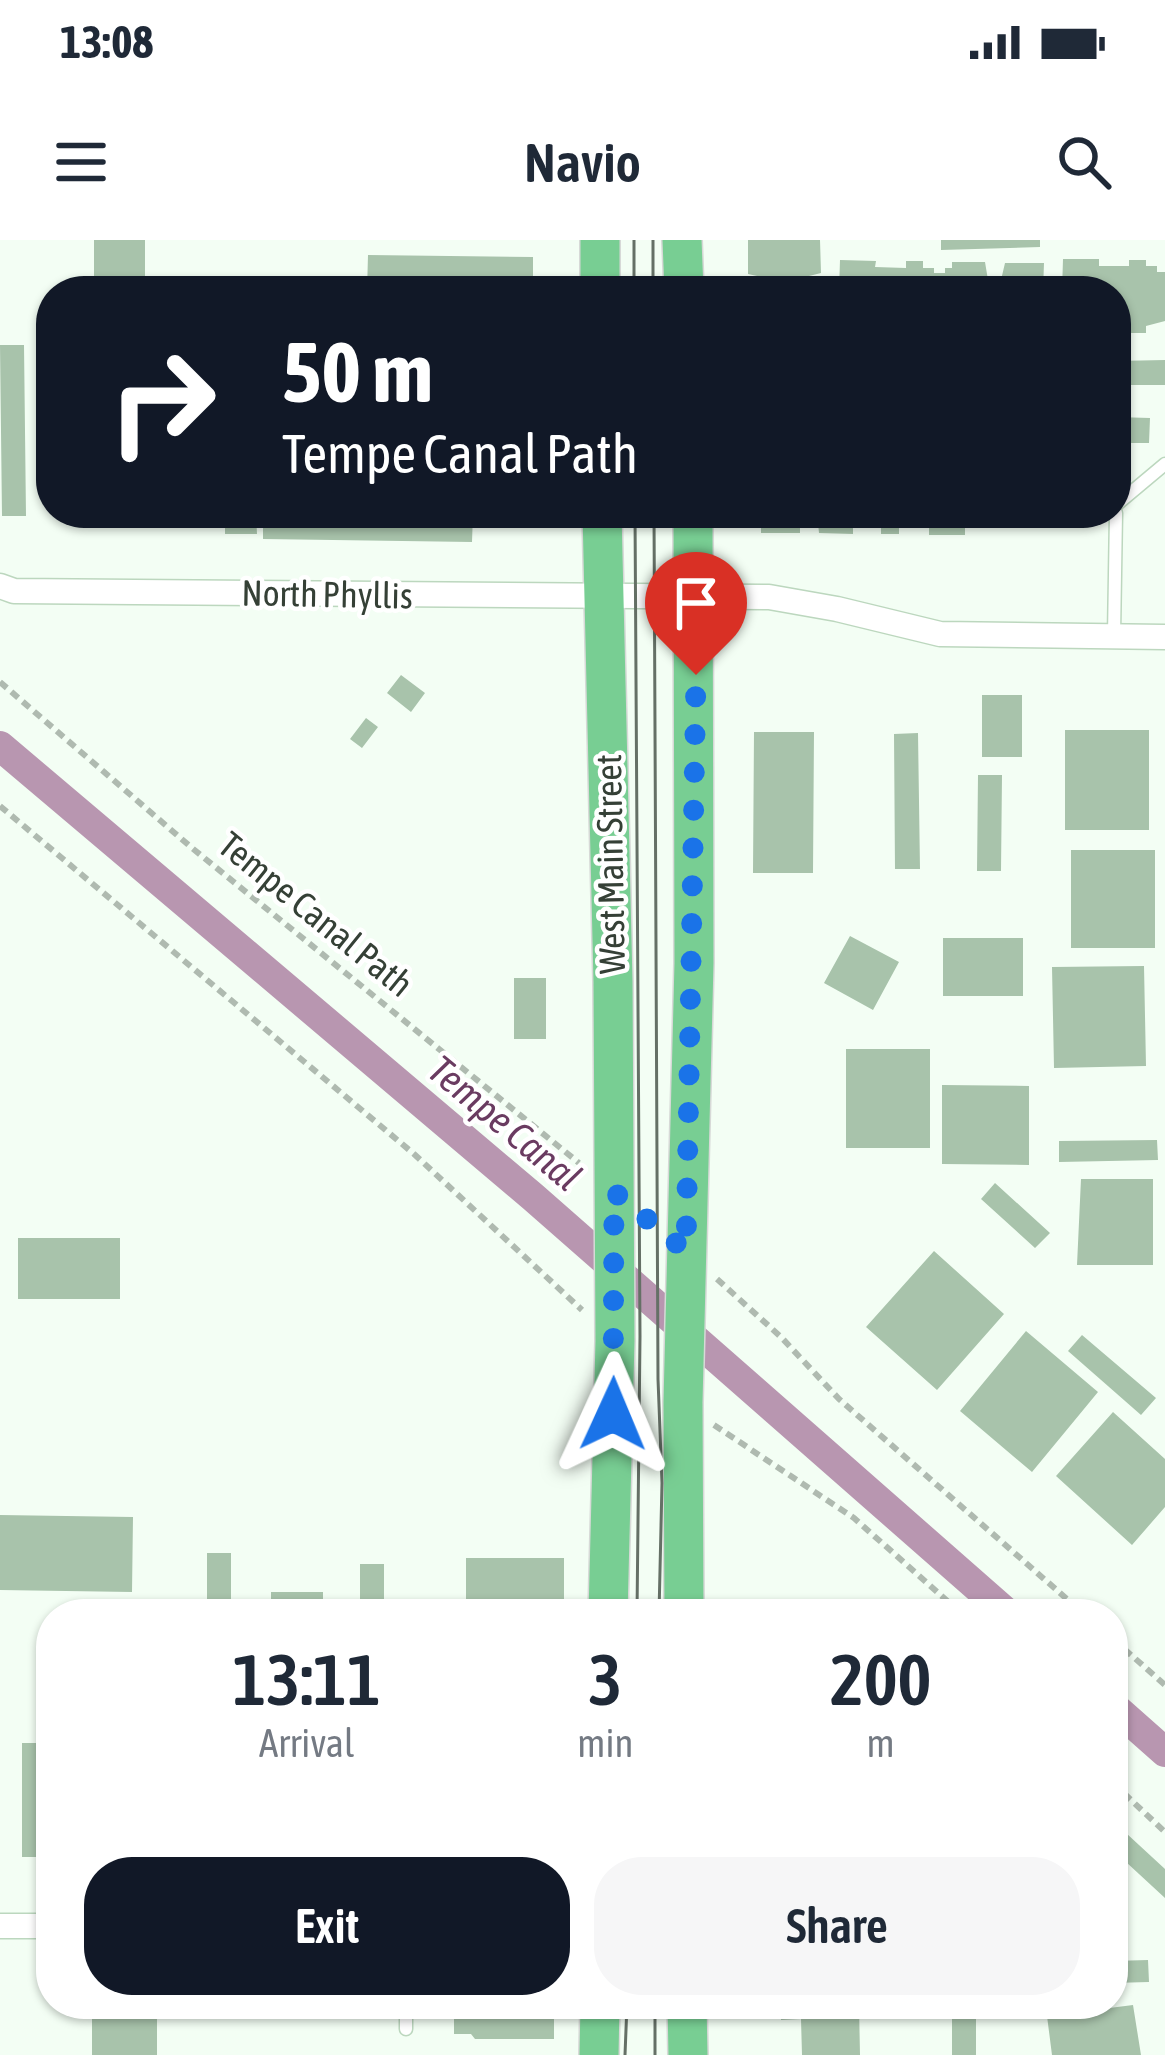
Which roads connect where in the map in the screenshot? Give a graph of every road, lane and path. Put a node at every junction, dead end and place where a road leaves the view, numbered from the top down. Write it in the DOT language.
graph roads {
  1 [pos="600,240"];
  2 [pos="682,240"];
  3 [pos="600,276"];
  4 [pos="683,276"];
  5 [pos="1165,464"];
  6 [pos="1131,495"];
  7 [pos="602,528"];
  8 [pos="694,528"];
  9 [pos="1116,528"];
  10 [pos="0,586"];
  11 [pos="696,596"];
  12 [pos="602,597"];
  13 [pos="1114,636"];
  14 [pos="1165,637"];
  15 [pos="0,682"];
  16 [pos="0,806"];
  17 [pos="614,1204"];
  18 [pos="685,1263"];
  19 [pos="615,1328"];
  20 [pos="683,1387"];
  21 [pos="608,1599"];
  22 [pos="684,1599"];
  23 [pos="945,1599"];
  24 [pos="1067,1599"];
  25 [pos="1128,1652"];
  26 [pos="1165,1685"];
  27 [pos="1128,1797"];
  28 [pos="1165,1832"];
  29 [pos="0,1926"];
  30 [pos="36,1926"];
  31 [pos="406,2019"];
  32 [pos="600,2019"];
  33 [pos="687,2019"];
  34 [pos="406,2029"];
  35 [pos="599,2055"];
  36 [pos="688,2055"];
  1 -- 3 [label="main road"];
  2 -- 4 [label="main road"];
  5 -- 6 [label="lane"];
  7 -- 12 [label="main road, West Main Street"];
  8 -- 11 [label="main road"];
  9 -- 13 [label="lane"];
  10 -- 12 [label="street, North Phyllis"];
  11 -- 12 [label="street, North Phyllis"];
  11 -- 13 [label="street, North Phyllis"];
  11 -- 18 [label="main road"];
  12 -- 17 [label="main road, West Main Street"];
  13 -- 14 [label="street, North Phyllis"];
  15 -- 17 [label="path, Tempe Canal Path"];
  16 -- 19 [label="path"];
  17 -- 19 [label="main road, West Main Street"];
  18 -- 20 [label="main road"];
  18 -- 24 [label="path"];
  19 -- 21 [label="main road, West Main Street"];
  20 -- 22 [label="main road"];
  20 -- 23 [label="path"];
  25 -- 26 [label="path"];
  27 -- 28 [label="path"];
  29 -- 30 [label="street"];
  31 -- 34 [label="lane"];
  32 -- 35 [label="main road"];
  33 -- 36 [label="main road"];
}
